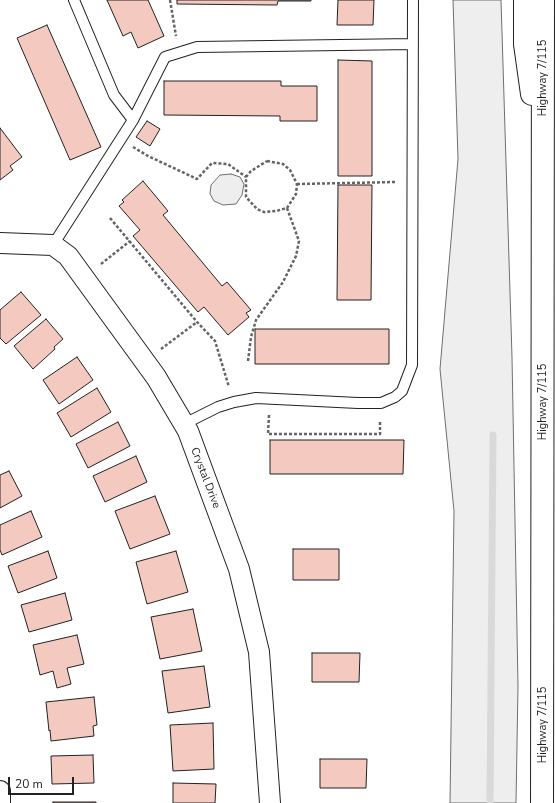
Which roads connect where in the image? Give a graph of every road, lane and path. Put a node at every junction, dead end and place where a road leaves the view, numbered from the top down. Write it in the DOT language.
graph roads {
  1 [pos="74,0"];
  2 [pos="170,0"];
  3 [pos="414,0"];
  4 [pos="525,0"];
  5 [pos="543,0"];
  6 [pos="413,44"];
  7 [pos="180,52"];
  8 [pos="134,120"];
  9 [pos="121,139"];
  10 [pos="544,167"];
  11 [pos="246,177"];
  12 [pos="412,181"];
  13 [pos="297,184"];
  14 [pos="287,208"];
  15 [pos="110,218"];
  16 [pos="130,241"];
  17 [pos="0,243"];
  18 [pos="53,245"];
  19 [pos="84,278"];
  20 [pos="197,322"];
  21 [pos="144,361"];
  22 [pos="248,361"];
  23 [pos="270,398"];
  24 [pos="234,402"];
  25 [pos="381,403"];
  26 [pos="184,424"];
  27 [pos="0,791"];
  28 [pos="0,803"];
  29 [pos="270,803"];
  30 [pos="542,803"];
  1 -- 8 [label="lane"];
  2 -- 7 [label="path"];
  3 -- 6 [label="lane"];
  4 -- 10 [label="highway"];
  5 -- 10 [label="highway, Highway 7/115"];
  6 -- 7 [label="lane"];
  6 -- 12 [label="lane"];
  7 -- 8 [label="lane"];
  8 -- 9 [label="lane"];
  9 -- 11 [label="path"];
  9 -- 18 [label="lane"];
  10 -- 30 [label="highway, Highway 7/115"];
  11 -- 13 [label="path"];
  11 -- 14 [label="path"];
  12 -- 13 [label="path"];
  12 -- 25 [label="lane"];
  13 -- 14 [label="path"];
  14 -- 22 [label="path"];
  15 -- 16 [label="path"];
  16 -- 19 [label="path"];
  16 -- 20 [label="path"];
  17 -- 18 [label="street"];
  18 -- 19 [label="street, Crystal Drive"];
  19 -- 21 [label="street, Crystal Drive"];
  20 -- 21 [label="path"];
  20 -- 24 [label="path"];
  21 -- 26 [label="street, Crystal Drive"];
  23 -- 24 [label="lane"];
  23 -- 25 [label="lane"];
  23 -- 25 [label="path"];
  24 -- 26 [label="lane"];
  26 -- 29 [label="street, Crystal Drive"];
  27 -- 28 [label="street"];
}
